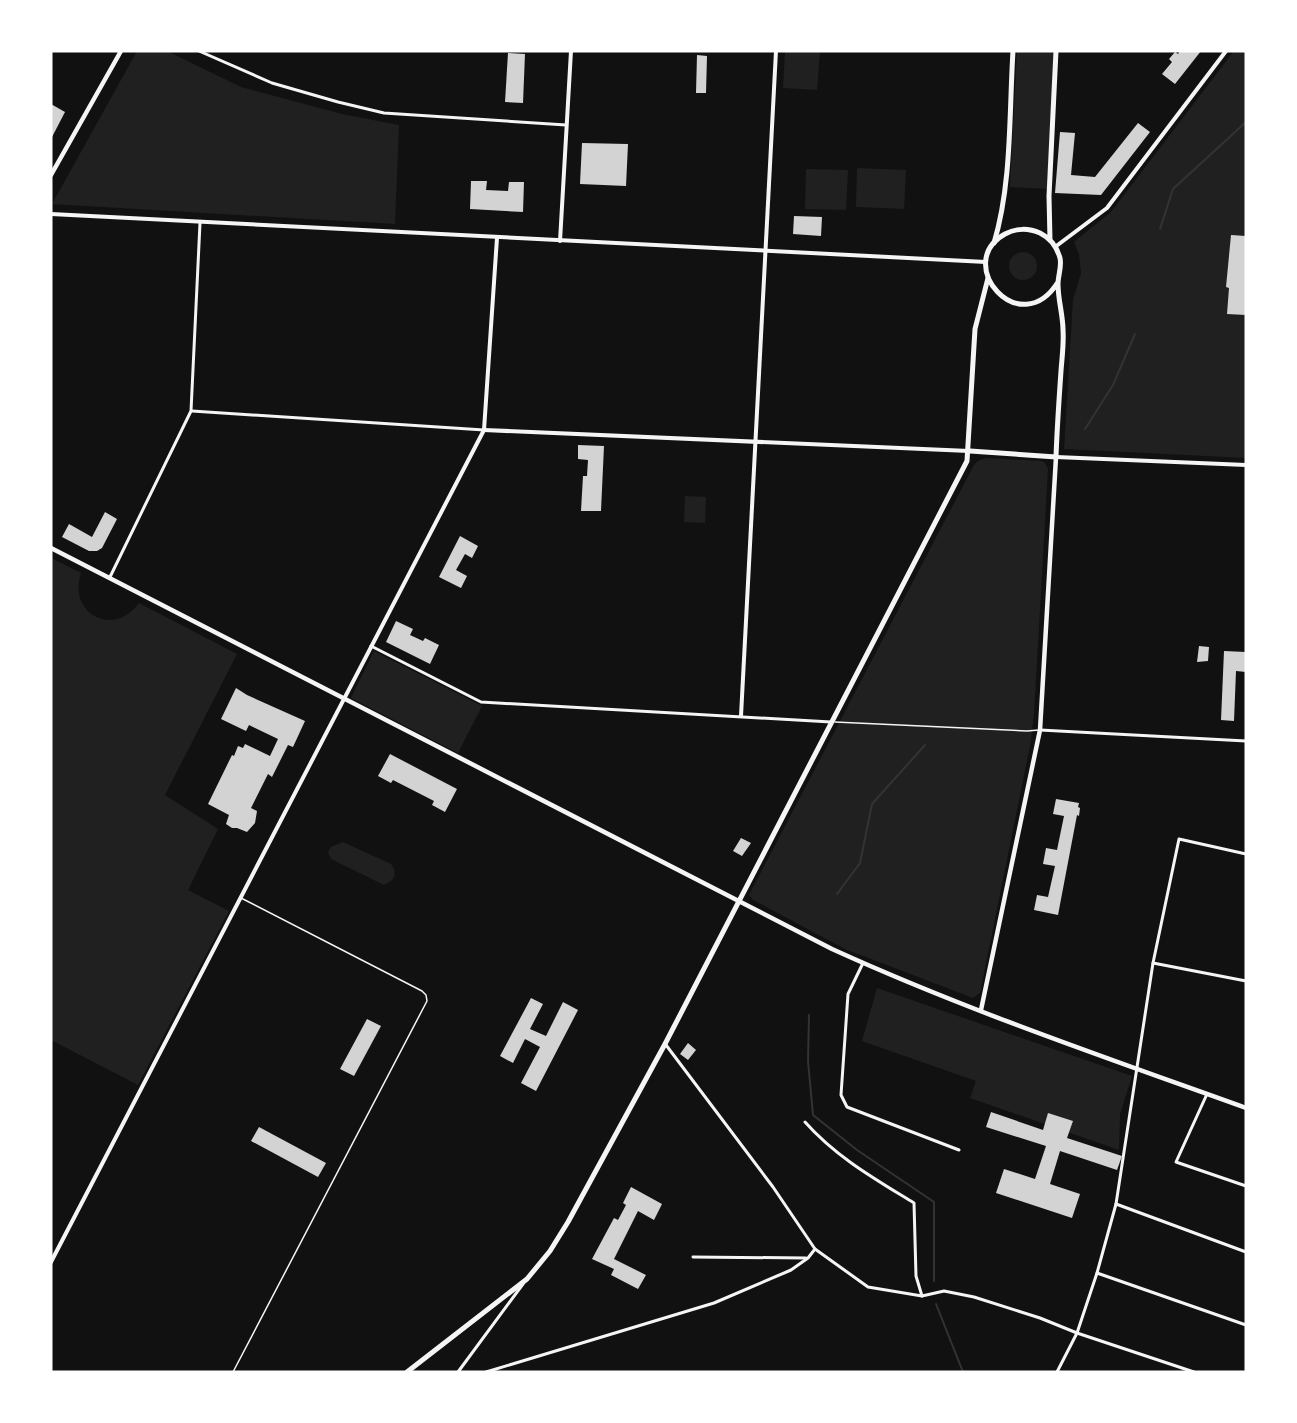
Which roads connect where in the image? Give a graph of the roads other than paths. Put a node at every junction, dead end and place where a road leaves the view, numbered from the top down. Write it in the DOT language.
graph roads {
  1 [pos="121,51"];
  2 [pos="199,51"];
  3 [pos="571,51"];
  4 [pos="776,51"];
  5 [pos="1013,51"];
  6 [pos="1056,51"];
  7 [pos="1226,51"];
  8 [pos="566,125"];
  9 [pos="51,175"];
  10 [pos="51,214"];
  11 [pos="200,223"];
  12 [pos="497,238"];
  13 [pos="1050,240"];
  14 [pos="560,241"];
  15 [pos="994,244"];
  16 [pos="1056,247"];
  17 [pos="765,251"];
  18 [pos="986,262"];
  19 [pos="988,278"];
  20 [pos="1058,282"];
  21 [pos="191,411"];
  22 [pos="484,430"];
  23 [pos="754,441"];
  24 [pos="969,451"];
  25 [pos="1056,457"];
  26 [pos="1246,465"];
  27 [pos="51,548"];
  28 [pos="110,577"];
  29 [pos="371,646"];
  30 [pos="344,699"];
  31 [pos="741,716"];
  32 [pos="831,722"];
  33 [pos="1040,730"];
  34 [pos="1246,741"];
  35 [pos="1246,854"];
  36 [pos="241,897"];
  37 [pos="738,902"];
  38 [pos="863,963"];
  39 [pos="1152,963"];
  40 [pos="1246,981"];
  41 [pos="981,1010"];
  42 [pos="664,1044"];
  43 [pos="1138,1069"];
  44 [pos="1207,1094"];
  45 [pos="1246,1108"];
  46 [pos="805,1122"];
  47 [pos="959,1150"];
  48 [pos="1246,1186"];
  49 [pos="1116,1204"];
  50 [pos="815,1249"];
  51 [pos="1246,1252"];
  52 [pos="693,1257"];
  53 [pos="808,1258"];
  54 [pos="51,1262"];
  55 [pos="1097,1273"];
  56 [pos="527,1278"];
  57 [pos="922,1296"];
  58 [pos="1246,1325"];
  59 [pos="1077,1332"];
  60 [pos="233,1372"];
  61 [pos="407,1372"];
  62 [pos="457,1372"];
  63 [pos="486,1372"];
  64 [pos="1057,1372"];
  65 [pos="1194,1372"];
  1 -- 9 [label="main road"];
  2 -- 8 [label="street"];
  3 -- 8 [label="street"];
  4 -- 17 [label="street"];
  5 -- 15 [label="main road"];
  6 -- 13 [label="main road"];
  7 -- 16 [label="street"];
  8 -- 14 [label="street"];
  10 -- 11 [label="street"];
  11 -- 12 [label="street"];
  11 -- 21 [label="street"];
  12 -- 14 [label="street"];
  12 -- 22 [label="street"];
  13 -- 15 [label="main road"];
  13 -- 16 [label="main road"];
  14 -- 17 [label="street"];
  15 -- 18 [label="main road"];
  16 -- 20 [label="main road"];
  17 -- 18 [label="street"];
  17 -- 23 [label="street"];
  18 -- 19 [label="main road"];
  19 -- 20 [label="main road"];
  19 -- 24 [label="main road"];
  20 -- 25 [label="main road"];
  21 -- 22 [label="street"];
  21 -- 28 [label="street"];
  22 -- 23 [label="street"];
  22 -- 29 [label="street"];
  23 -- 24 [label="street"];
  23 -- 31 [label="street"];
  24 -- 25 [label="main road"];
  24 -- 32 [label="main road"];
  25 -- 26 [label="street"];
  25 -- 33 [label="main road"];
  27 -- 28 [label="main road"];
  28 -- 30 [label="main road"];
  29 -- 30 [label="street"];
  29 -- 31 [label="street"];
  30 -- 36 [label="street"];
  30 -- 37 [label="main road"];
  31 -- 32 [label="street"];
  32 -- 33 [label="lane"];
  32 -- 37 [label="main road"];
  33 -- 34 [label="street"];
  33 -- 41 [label="main road"];
  35 -- 39 [label="street"];
  36 -- 54 [label="street"];
  36 -- 60 [label="lane"];
  37 -- 38 [label="main road"];
  37 -- 42 [label="main road"];
  38 -- 41 [label="main road"];
  38 -- 47 [label="street"];
  39 -- 40 [label="street"];
  39 -- 43 [label="street"];
  41 -- 43 [label="main road"];
  42 -- 50 [label="street"];
  42 -- 56 [label="main road"];
  43 -- 44 [label="main road"];
  43 -- 49 [label="street"];
  44 -- 45 [label="main road"];
  44 -- 48 [label="street"];
  46 -- 57 [label="street"];
  49 -- 51 [label="street"];
  49 -- 55 [label="street"];
  50 -- 53 [label="street"];
  50 -- 57 [label="street"];
  52 -- 53 [label="street"];
  53 -- 63 [label="street"];
  55 -- 58 [label="street"];
  55 -- 59 [label="street"];
  56 -- 61 [label="main road"];
  56 -- 62 [label="street"];
  57 -- 59 [label="street"];
  59 -- 64 [label="street"];
  59 -- 65 [label="street"];
}
